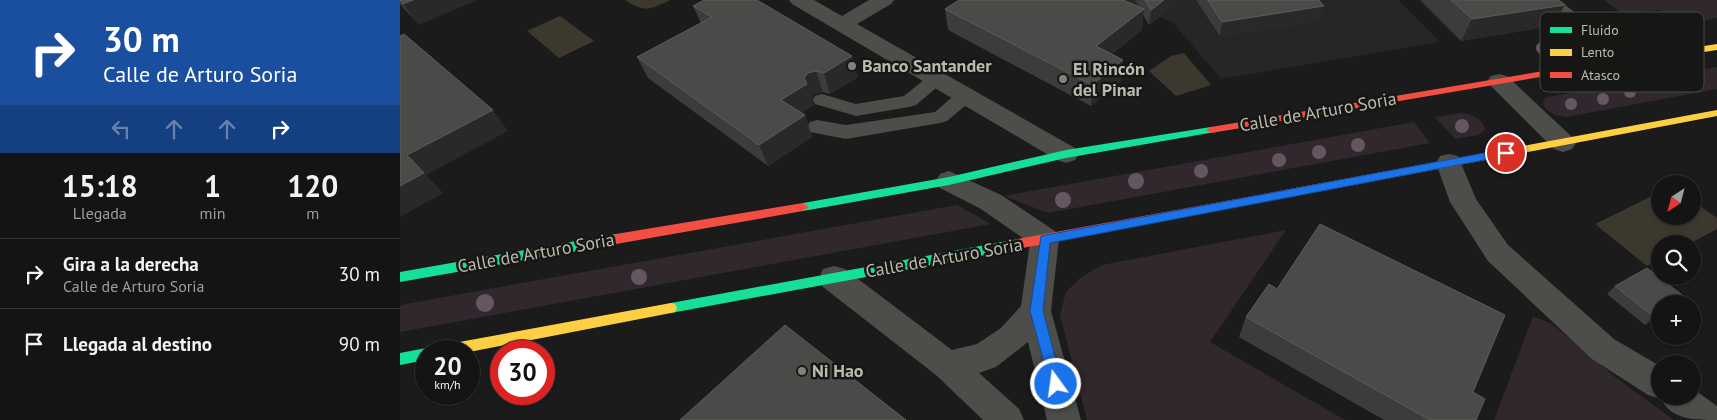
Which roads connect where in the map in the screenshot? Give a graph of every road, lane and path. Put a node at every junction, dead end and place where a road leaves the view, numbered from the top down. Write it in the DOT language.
graph roads {
  1 [pos="798,0"];
  2 [pos="884,0"];
  3 [pos="1546,0"];
  4 [pos="1561,12"];
  5 [pos="842,25"];
  6 [pos="1717,47"];
  7 [pos="1704,49"];
  8 [pos="1540,75"];
  9 [pos="936,79"];
  10 [pos="1499,81"];
  11 [pos="965,96"];
  12 [pos="822,100"];
  13 [pos="1717,113"];
  14 [pos="817,127"];
  15 [pos="1563,142"];
  16 [pos="1066,154"];
  17 [pos="1449,163"];
  18 [pos="949,181"];
  19 [pos="1045,240"];
  20 [pos="400,277"];
  21 [pos="834,278"];
  22 [pos="1036,311"];
  23 [pos="480,344"];
  24 [pos="415,356"];
  25 [pos="400,359"];
  26 [pos="948,365"];
  27 [pos="1651,378"];
  28 [pos="1689,405"];
  29 [pos="1007,420"];
  30 [pos="1064,420"];
  31 [pos="1709,420"];
  1 -- 5 [label="street"];
  2 -- 5 [label="street"];
  3 -- 4 [label="street"];
  5 -- 9 [label="street"];
  6 -- 7 [label="main road, Calle de Arturo Soria"];
  8 -- 10 [label="main road, Calle de Arturo Soria"];
  9 -- 11 [label="street"];
  9 -- 12 [label="lane"];
  10 -- 15 [label="street"];
  10 -- 16 [label="main road, Calle de Arturo Soria"];
  11 -- 14 [label="lane"];
  11 -- 16 [label="street"];
  13 -- 15 [label="main road, Calle de Arturo Soria"];
  15 -- 17 [label="main road, Calle de Arturo Soria"];
  16 -- 18 [label="main road, Calle de Arturo Soria"];
  17 -- 19 [label="main road, Calle de Arturo Soria"];
  17 -- 27 [label="street"];
  18 -- 19 [label="street"];
  18 -- 20 [label="main road, Calle de Arturo Soria"];
  19 -- 21 [label="main road, Calle de Arturo Soria"];
  19 -- 22 [label="street"];
  21 -- 23 [label="main road, Calle de Arturo Soria"];
  21 -- 26 [label="street"];
  22 -- 26 [label="street"];
  22 -- 30 [label="street"];
  24 -- 25 [label="main road"];
  26 -- 29 [label="street"];
  28 -- 31 [label="street"];
}
